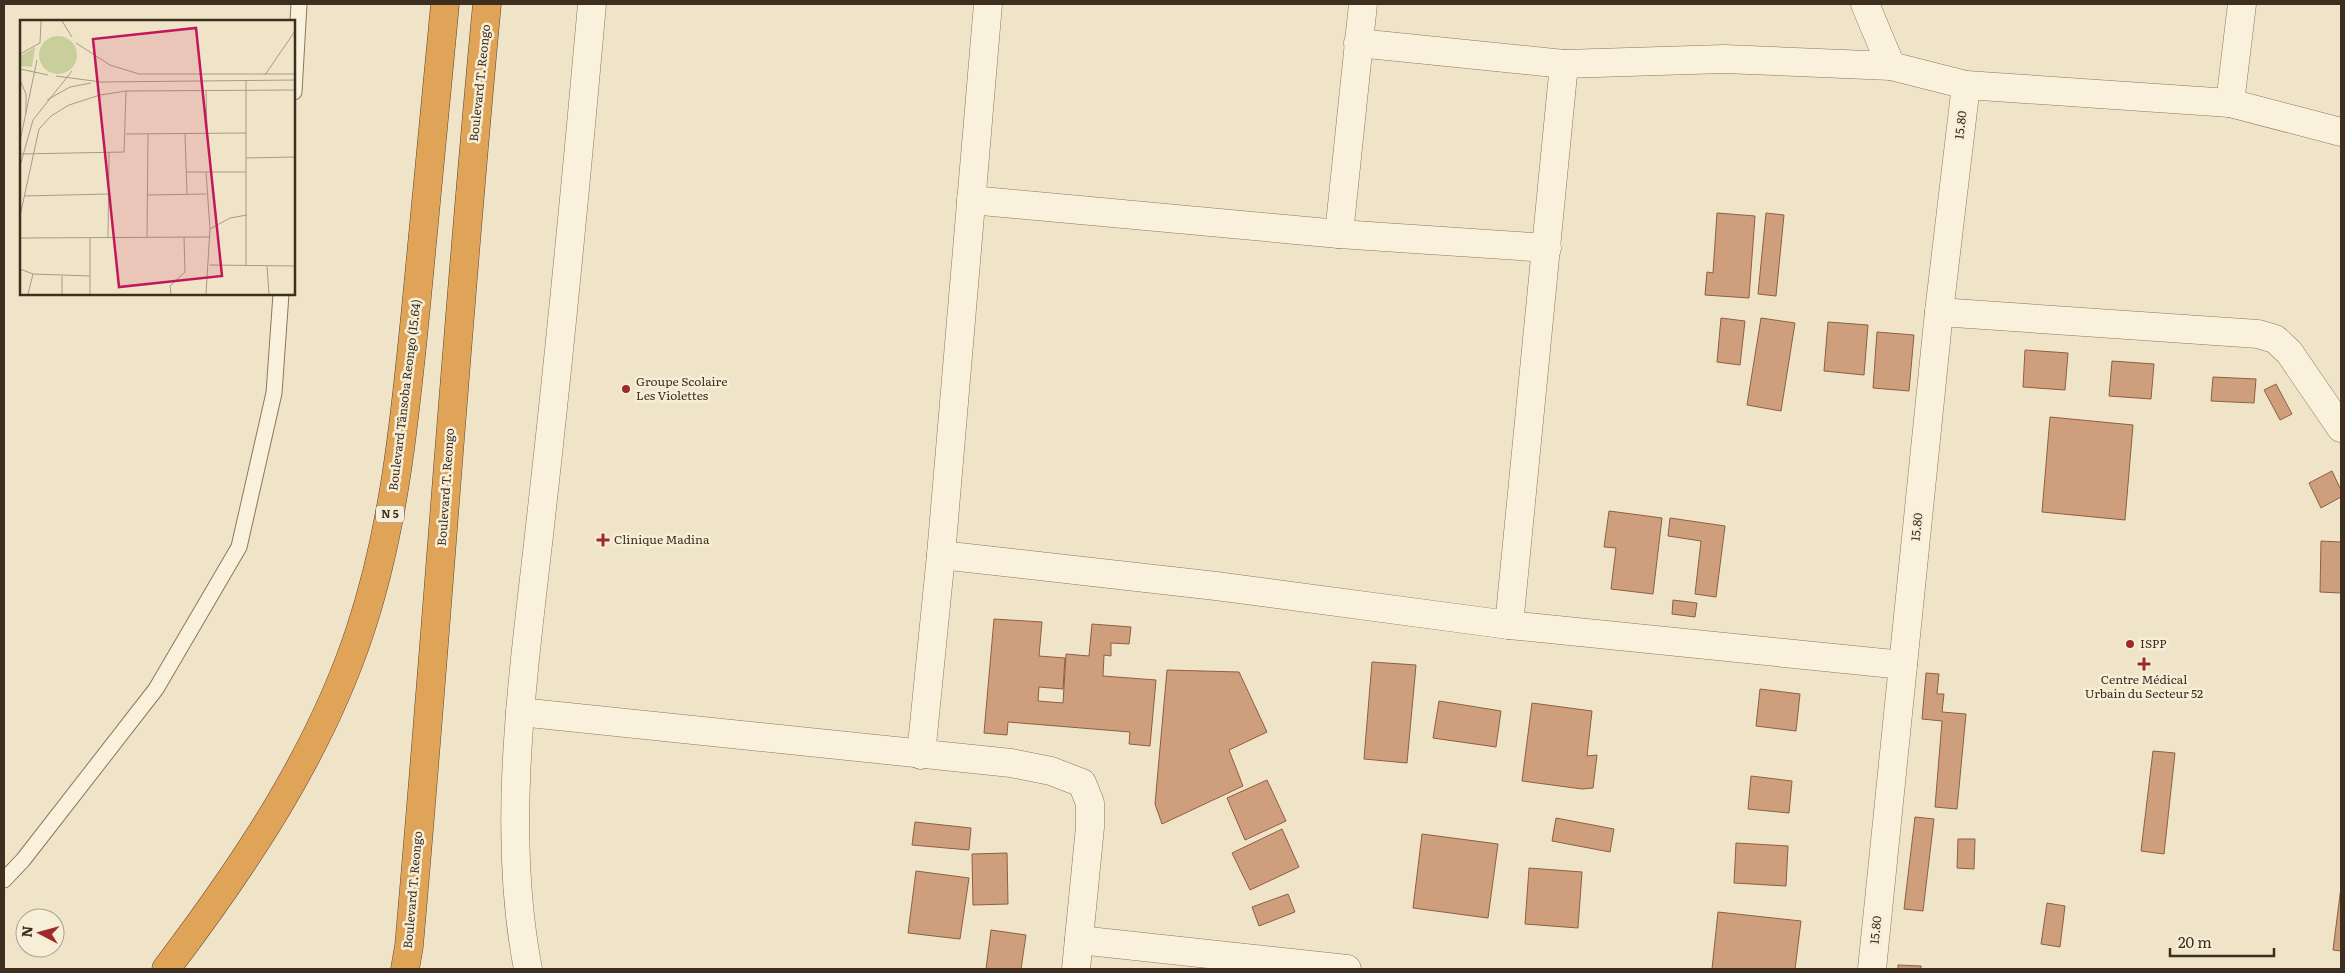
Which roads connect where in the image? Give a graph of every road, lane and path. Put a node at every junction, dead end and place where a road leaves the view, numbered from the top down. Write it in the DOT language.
graph roads {
  1 [pos="300,4"];
  2 [pos="445,4"];
  3 [pos="487,4"];
  4 [pos="592,4"];
  5 [pos="988,4"];
  6 [pos="1362,4"];
  7 [pos="1865,4"];
  8 [pos="2242,4"];
  9 [pos="1358,43"];
  10 [pos="1564,64"];
  11 [pos="1891,66"];
  12 [pos="295,77"];
  13 [pos="1966,86"];
  14 [pos="2230,103"];
  15 [pos="2341,132"];
  16 [pos="971,200"];
  17 [pos="1339,234"];
  18 [pos="1547,248"];
  19 [pos="281,295"];
  20 [pos="1939,312"];
  21 [pos="2341,428"];
  22 [pos="941,555"];
  23 [pos="1509,624"];
  24 [pos="1903,665"];
  25 [pos="520,712"];
  26 [pos="921,755"];
  27 [pos="4,880"];
  28 [pos="1079,940"];
  29 [pos="408,961"];
  30 [pos="166,969"];
  31 [pos="528,969"];
  32 [pos="1076,969"];
  33 [pos="1347,969"];
  34 [pos="1872,969"];
  1 -- 12 [label="lane"];
  2 -- 30 [label="highway, Boulevard Tânsoba Reongo (15.64) / N 5"];
  3 -- 29 [label="highway, Boulevard T. Reongo"];
  4 -- 25 [label="street"];
  5 -- 16 [label="street"];
  6 -- 9 [label="street"];
  7 -- 11 [label="street"];
  8 -- 14 [label="street"];
  9 -- 10 [label="street"];
  9 -- 17 [label="street"];
  10 -- 11 [label="street"];
  10 -- 18 [label="street"];
  11 -- 13 [label="street"];
  13 -- 14 [label="street"];
  13 -- 20 [label="street, 15.80"];
  14 -- 15 [label="street"];
  16 -- 17 [label="street"];
  16 -- 22 [label="street"];
  17 -- 18 [label="street"];
  18 -- 23 [label="street"];
  19 -- 27 [label="lane"];
  20 -- 21 [label="street"];
  20 -- 24 [label="street, 15.80"];
  22 -- 23 [label="street"];
  22 -- 26 [label="street"];
  23 -- 24 [label="street"];
  24 -- 34 [label="street, 15.80"];
  25 -- 26 [label="street"];
  25 -- 31 [label="street"];
  26 -- 28 [label="street"];
  28 -- 32 [label="street"];
  28 -- 33 [label="street"];
}
